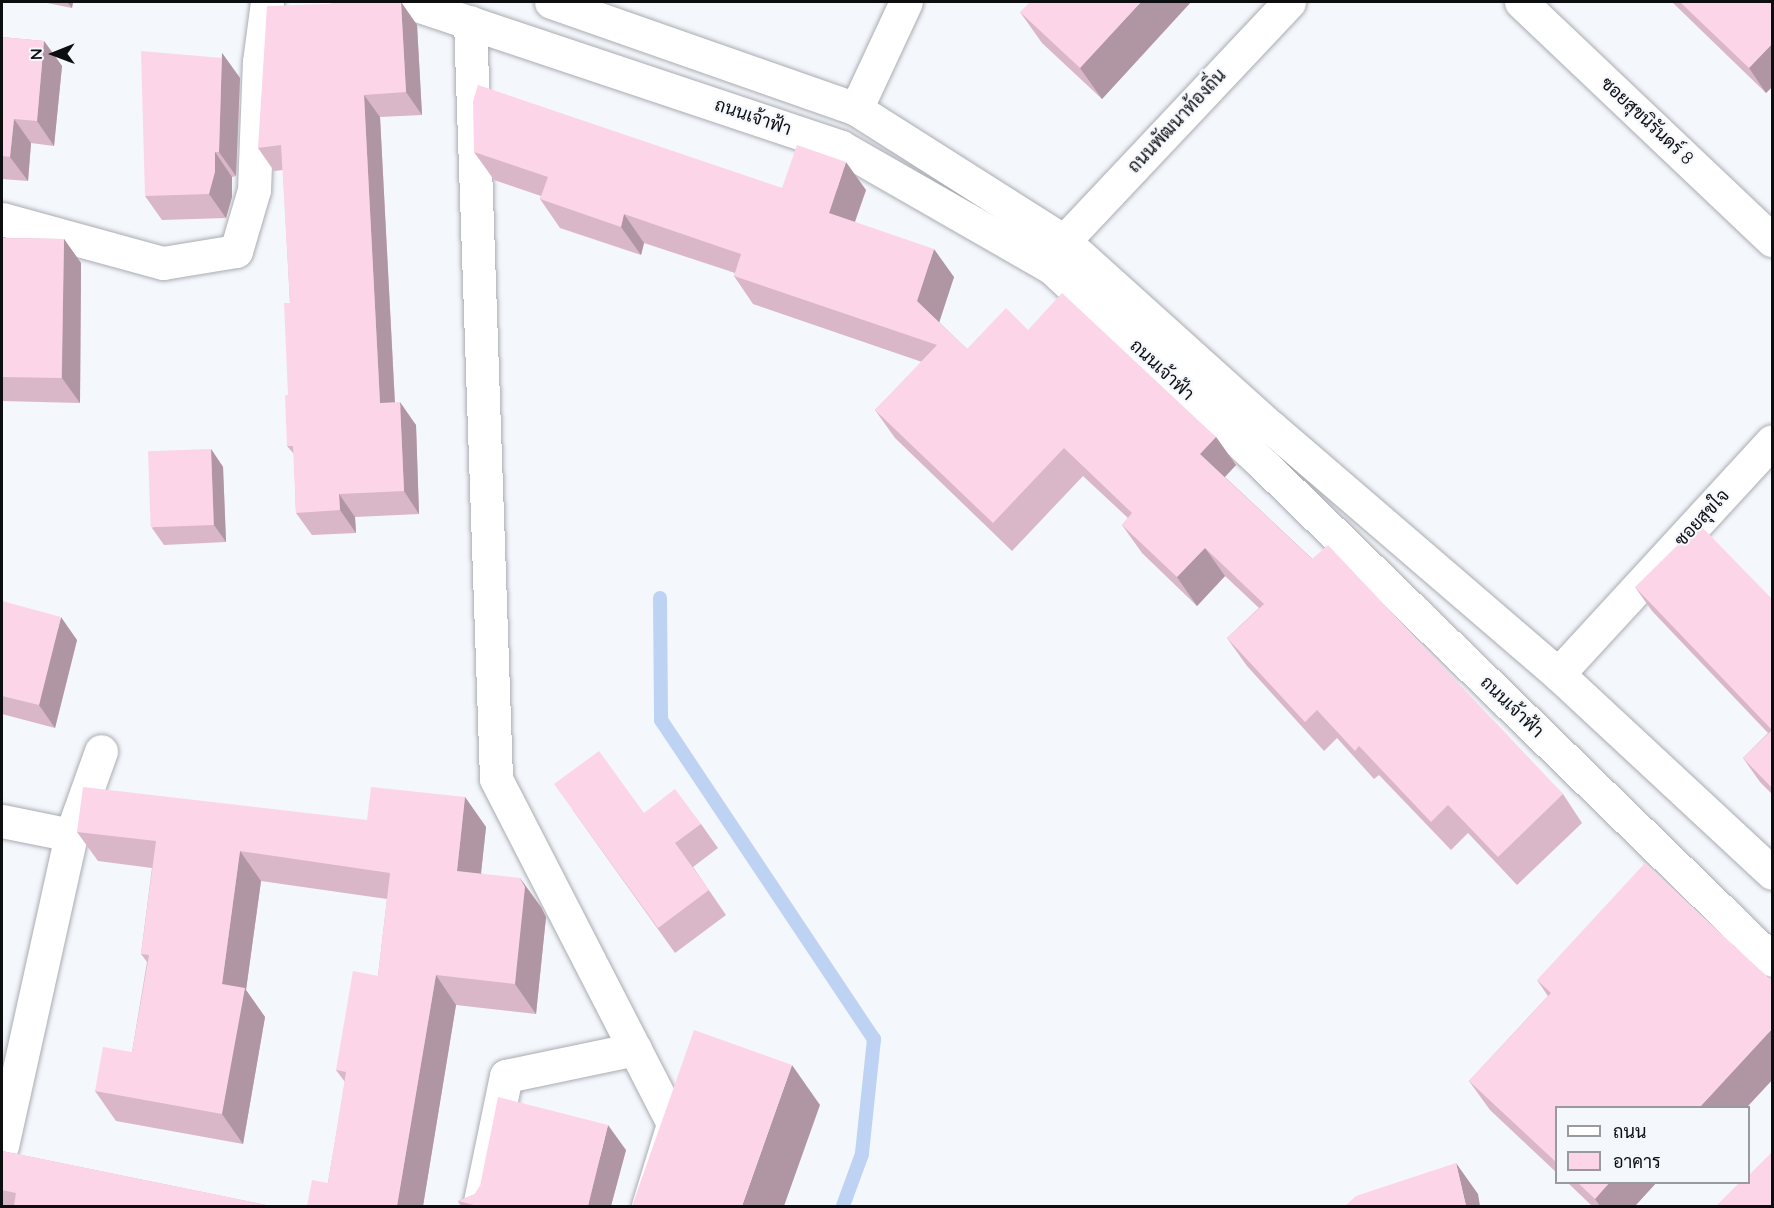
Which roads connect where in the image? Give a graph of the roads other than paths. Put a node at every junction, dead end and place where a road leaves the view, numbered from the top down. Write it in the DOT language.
graph roads {
  1 [pos="267,2"];
  2 [pos="408,2"];
  3 [pos="551,2"];
  4 [pos="906,2"];
  5 [pos="1289,2"];
  6 [pos="1521,2"];
  7 [pos="470,22"];
  8 [pos="856,109"];
  9 [pos="2,219"];
  10 [pos="1773,240"];
  11 [pos="1064,241"];
  12 [pos="1773,441"];
  13 [pos="1558,674"];
  14 [pos="102,751"];
  15 [pos="2,821"];
  16 [pos="71,836"];
  17 [pos="1773,873"];
  18 [pos="1773,960"];
  19 [pos="635,1049"];
  20 [pos="3,1129"];
  21 [pos="479,1206"];
  22 [pos="648,1206"];
  1 -- 9 [label="main road"];
  2 -- 7 [label="main road, ถนนเจ้าฟ้า"];
  3 -- 8 [label="main road, ถนนเจ้าฟ้า"];
  4 -- 8 [label="main road"];
  5 -- 11 [label="main road, ถนนพัฒนาท้องถิ่น"];
  6 -- 10 [label="main road, ซอยสุขนิรันดร์ 8"];
  7 -- 18 [label="main road, ถนนเจ้าฟ้า"];
  7 -- 19 [label="main road"];
  8 -- 11 [label="main road, ถนนเจ้าฟ้า"];
  11 -- 13 [label="main road, ถนนเจ้าฟ้า"];
  12 -- 13 [label="main road, ซอยสุขใจ"];
  13 -- 17 [label="main road, ถนนเจ้าฟ้า"];
  14 -- 16 [label="main road"];
  15 -- 16 [label="main road"];
  16 -- 20 [label="main road"];
  19 -- 21 [label="main road"];
  19 -- 22 [label="main road"];
}
